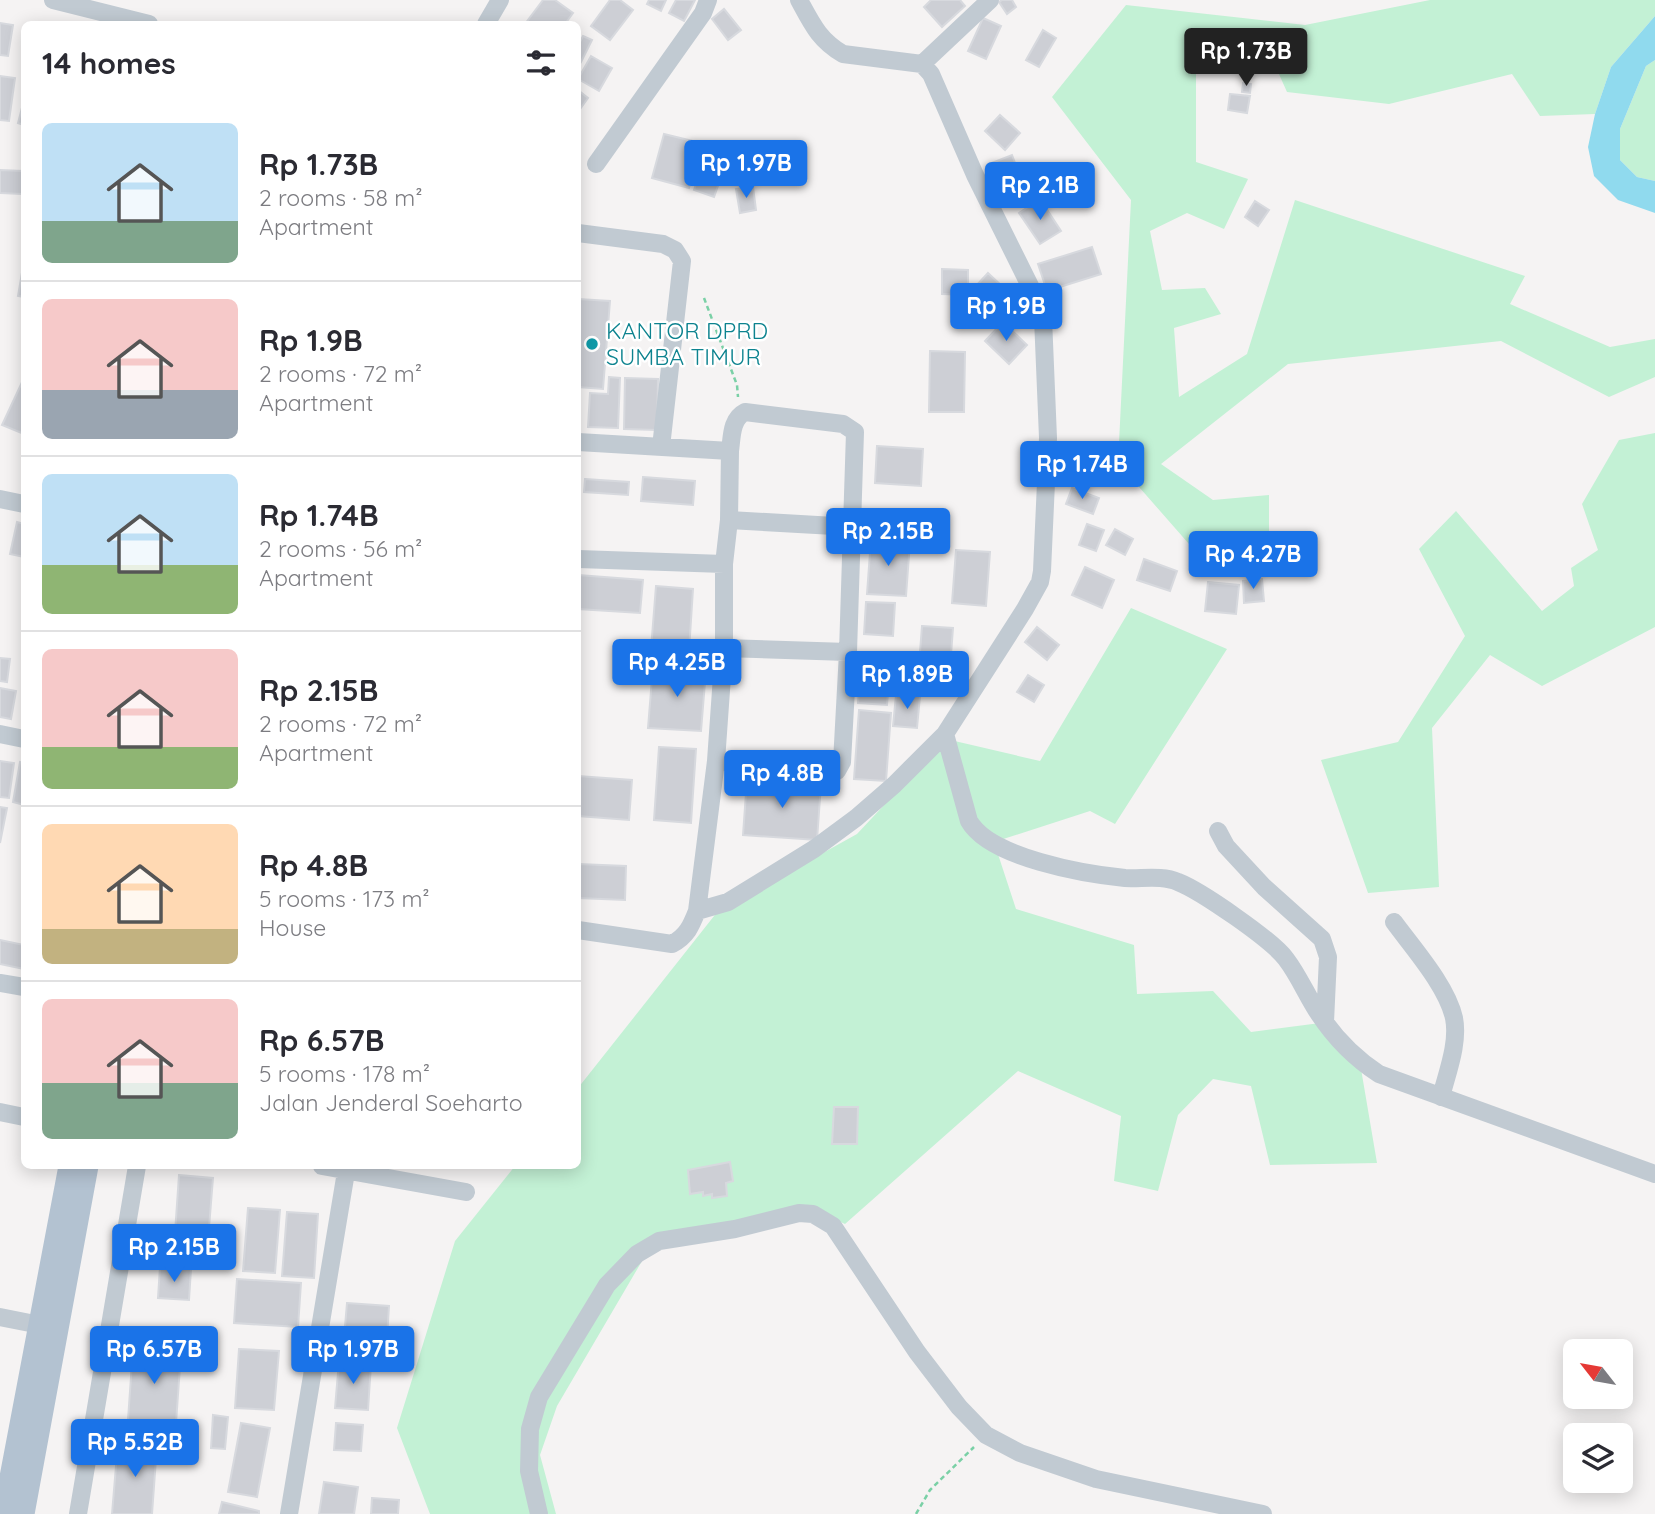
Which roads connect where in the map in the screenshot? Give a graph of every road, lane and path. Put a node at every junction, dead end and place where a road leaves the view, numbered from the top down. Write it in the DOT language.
graph roads {
  1 [pos="53,0"];
  2 [pos="500,0"];
  3 [pos="708,0"];
  4 [pos="799,0"];
  5 [pos="990,0"];
  6 [pos="137,21"];
  7 [pos="488,21"];
  8 [pos="922,64"];
  9 [pos="596,164"];
  10 [pos="581,233"];
  11 [pos="704,298"];
  12 [pos="739,415"];
  13 [pos="581,442"];
  14 [pos="661,447"];
  15 [pos="730,450"];
  16 [pos="0,499"];
  17 [pos="21,503"];
  18 [pos="729,520"];
  19 [pos="852,527"];
  20 [pos="581,559"];
  21 [pos="724,564"];
  22 [pos="724,648"];
  23 [pos="848,652"];
  24 [pos="945,733"];
  25 [pos="0,734"];
  26 [pos="21,738"];
  27 [pos="716,761"];
  28 [pos="1218,831"];
  29 [pos="697,911"];
  30 [pos="1394,922"];
  31 [pos="581,930"];
  32 [pos="0,982"];
  33 [pos="21,986"];
  34 [pos="1325,1022"];
  35 [pos="1441,1097"];
  36 [pos="0,1112"];
  37 [pos="21,1116"];
  38 [pos="68,1169"];
  39 [pos="87,1169"];
  40 [pos="136,1169"];
  41 [pos="346,1169"];
  42 [pos="351,1169"];
  43 [pos="1655,1174"];
  44 [pos="466,1192"];
  45 [pos="0,1317"];
  46 [pos="40,1325"];
  47 [pos="986,1435"];
  48 [pos="2,1513"];
  49 [pos="10,1514"];
  50 [pos="24,1514"];
  51 [pos="78,1514"];
  52 [pos="289,1514"];
  53 [pos="539,1514"];
  54 [pos="916,1514"];
  55 [pos="1264,1514"];
  1 -- 6 [label="street"];
  2 -- 7 [label="street"];
  3 -- 9 [label="street"];
  4 -- 8 [label="street"];
  5 -- 8 [label="street"];
  8 -- 24 [label="street"];
  10 -- 14 [label="street"];
  11 -- 12 [label="path"];
  12 -- 15 [label="street"];
  12 -- 19 [label="street"];
  13 -- 14 [label="street"];
  14 -- 15 [label="street"];
  15 -- 18 [label="street"];
  16 -- 17 [label="street"];
  18 -- 19 [label="street"];
  18 -- 21 [label="street"];
  19 -- 23 [label="street"];
  20 -- 21 [label="street"];
  21 -- 22 [label="street"];
  22 -- 23 [label="street"];
  22 -- 27 [label="street"];
  23 -- 27 [label="street"];
  24 -- 29 [label="street"];
  24 -- 34 [label="street"];
  25 -- 26 [label="street"];
  27 -- 29 [label="street"];
  28 -- 34 [label="street"];
  29 -- 31 [label="street"];
  30 -- 35 [label="street"];
  32 -- 33 [label="street"];
  34 -- 35 [label="street"];
  35 -- 43 [label="street"];
  36 -- 37 [label="street"];
  38 -- 46 [label="main road"];
  39 -- 50 [label="main road"];
  40 -- 51 [label="street"];
  41 -- 52 [label="street"];
  42 -- 44 [label="street"];
  45 -- 46 [label="street"];
  46 -- 48 [label="main road"];
  47 -- 53 [label="street"];
  47 -- 54 [label="path"];
  47 -- 55 [label="street"];
  48 -- 49 [label="street"];
}
